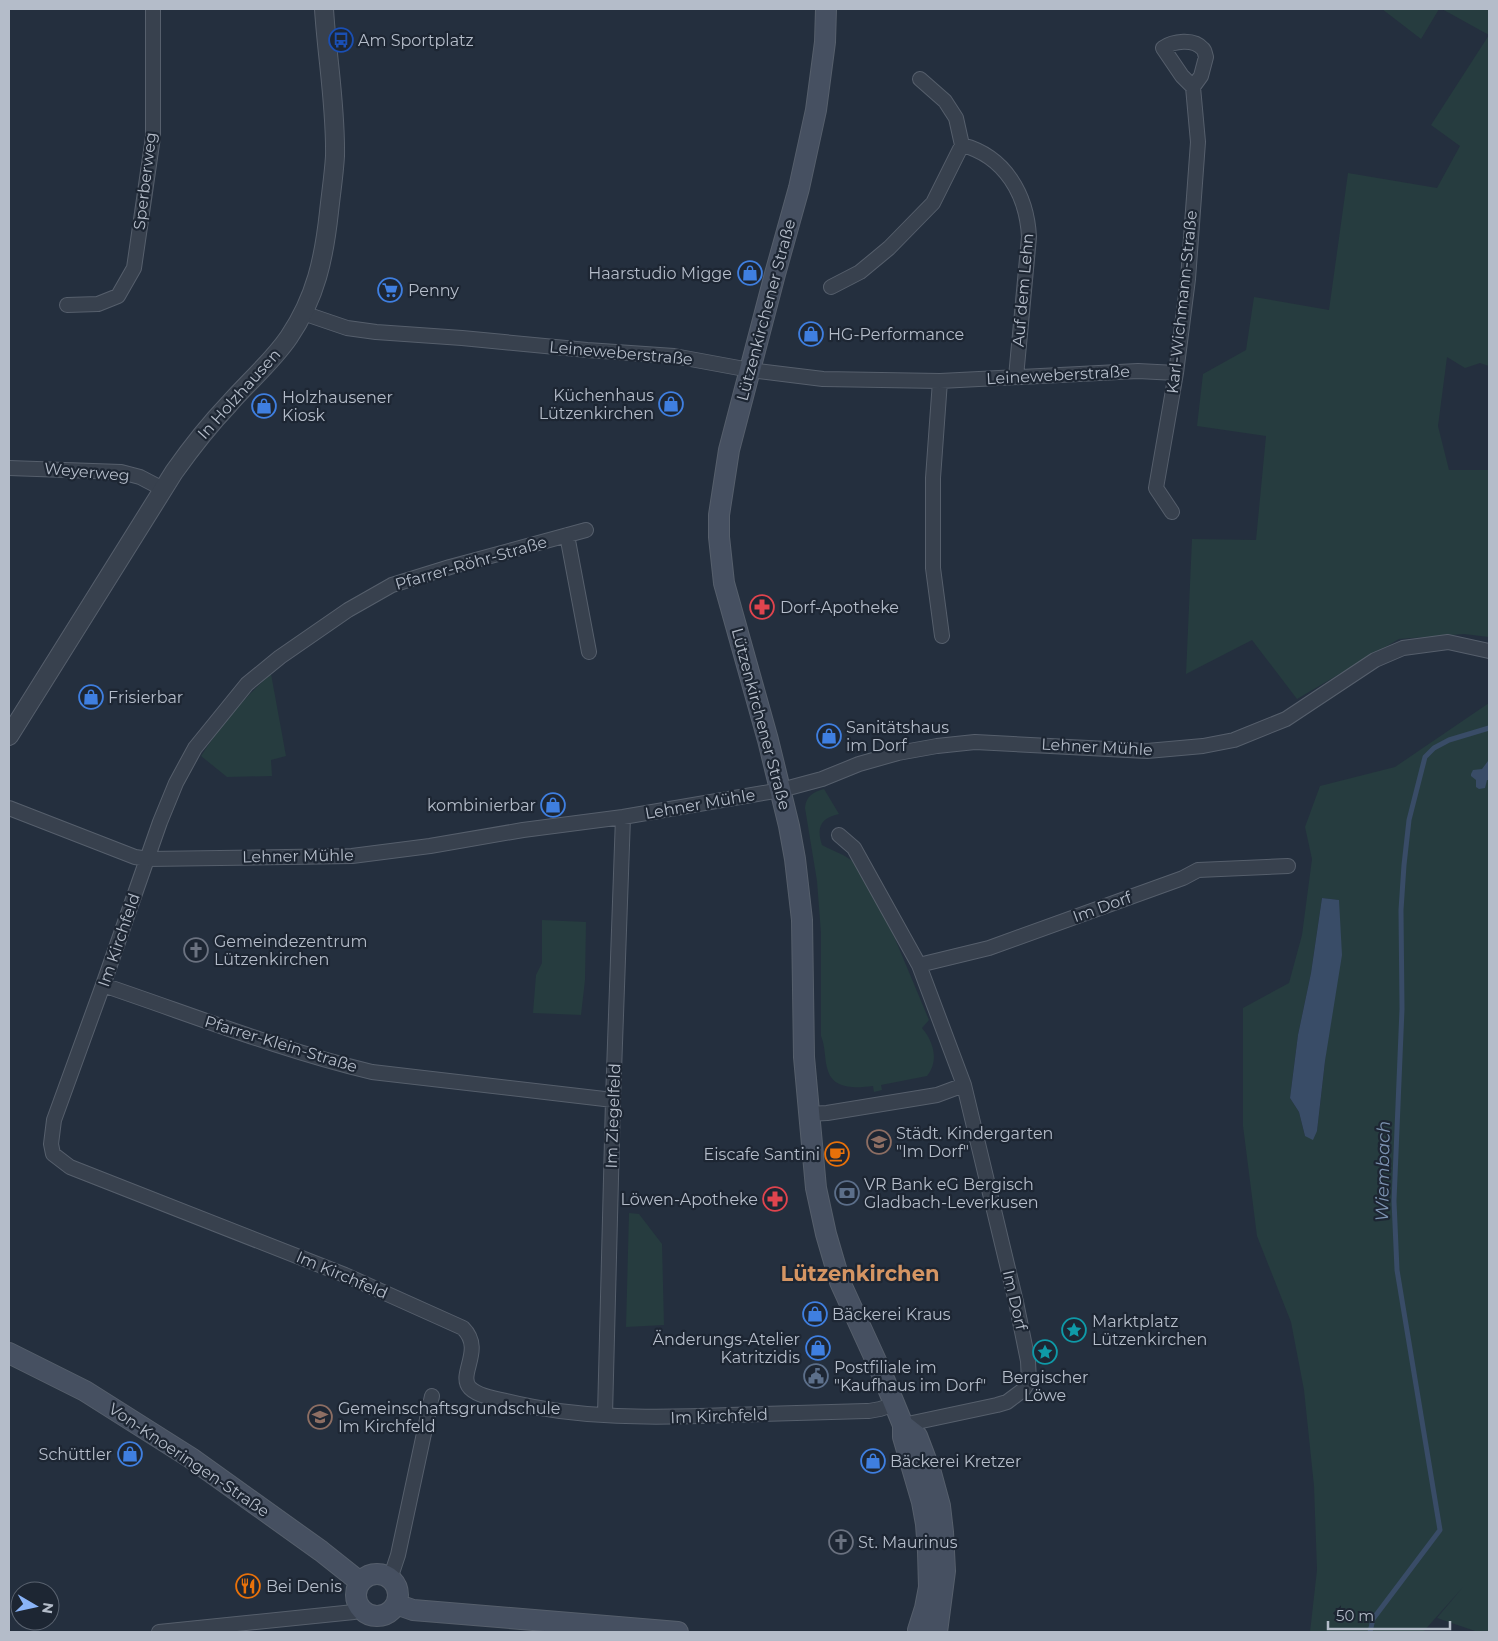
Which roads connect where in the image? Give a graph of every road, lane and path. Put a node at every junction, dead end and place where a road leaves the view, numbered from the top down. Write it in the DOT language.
graph roads {
  1 [pos="153,9"];
  2 [pos="324,9"];
  3 [pos="826,9"];
  4 [pos="920,79"];
  5 [pos="1193,87"];
  6 [pos="962,145"];
  7 [pos="830,287"];
  8 [pos="67,305"];
  9 [pos="303,313"];
  10 [pos="750,370"];
  11 [pos="1176,373"];
  12 [pos="1016,377"];
  13 [pos="940,381"];
  14 [pos="9,468"];
  15 [pos="163,488"];
  16 [pos="1172,512"];
  17 [pos="586,530"];
  18 [pos="567,535"];
  19 [pos="942,636"];
  20 [pos="1489,651"];
  21 [pos="589,652"];
  22 [pos="9,736"];
  23 [pos="781,790"];
  24 [pos="9,808"];
  25 [pos="623,816"];
  26 [pos="839,835"];
  27 [pos="148,858"];
  28 [pos="1288,866"];
  29 [pos="919,964"];
  30 [pos="103,984"];
  31 [pos="964,1086"];
  32 [pos="613,1100"];
  33 [pos="808,1114"];
  34 [pos="9,1353"];
  35 [pos="432,1396"];
  36 [pos="894,1404"];
  37 [pos="605,1415"];
  38 [pos="903,1425"];
  39 [pos="390,1579"];
  40 [pos="360,1582"];
  41 [pos="396,1604"];
  42 [pos="361,1608"];
  43 [pos="160,1632"];
  44 [pos="678,1632"];
  45 [pos="923,1632"];
  1 -- 8 [label="street, Sperberweg"];
  2 -- 9 [label="street, In Holzhausen"];
  3 -- 10 [label="main road, Lützenkirchener Straße"];
  4 -- 6 [label="street"];
  5 -- 11 [label="street, Karl-Wichmann-Straße"];
  6 -- 7 [label="street"];
  6 -- 12 [label="street, Auf dem Lehn"];
  9 -- 10 [label="street, Leineweberstraße"];
  9 -- 15 [label="street, In Holzhausen"];
  10 -- 13 [label="street, Leineweberstraße"];
  10 -- 23 [label="main road, Lützenkirchener Straße"];
  11 -- 12 [label="street, Leineweberstraße"];
  11 -- 16 [label="street, Karl-Wichmann-Straße"];
  12 -- 13 [label="street, Leineweberstraße"];
  13 -- 19 [label="street"];
  14 -- 15 [label="street, Weyerweg"];
  15 -- 22 [label="street, In Holzhausen"];
  17 -- 18 [label="street, Pfarrer-Röhr-Straße"];
  18 -- 21 [label="street, Pfarrer-Röhr-Straße"];
  18 -- 27 [label="street, Pfarrer-Röhr-Straße"];
  20 -- 23 [label="street, Lehner Mühle"];
  23 -- 25 [label="street, Lehner Mühle"];
  23 -- 33 [label="main road, Lützenkirchener Straße"];
  24 -- 27 [label="street, Lehner Mühle"];
  25 -- 27 [label="street, Lehner Mühle"];
  25 -- 32 [label="street, Im Ziegelfeld"];
  26 -- 29 [label="street, Im Dorf"];
  27 -- 30 [label="street, Im Kirchfeld"];
  28 -- 29 [label="street, Im Dorf"];
  29 -- 31 [label="street, Im Dorf"];
  30 -- 32 [label="street, Pfarrer-Klein-Straße"];
  30 -- 37 [label="street, Im Kirchfeld"];
  31 -- 33 [label="street"];
  31 -- 38 [label="street, Im Dorf"];
  32 -- 37 [label="street, Im Ziegelfeld"];
  33 -- 36 [label="main road, Lützenkirchener Straße"];
  34 -- 40 [label="main road, Von-Knoeringen-Straße"];
  35 -- 39 [label="street"];
  36 -- 37 [label="street, Im Kirchfeld"];
  36 -- 38 [label="main road, Lützenkirchener Straße"];
  38 -- 45 [label="main road, Lützenkirchener Straße"];
  39 -- 40 [label="main road"];
  39 -- 41 [label="main road"];
  40 -- 42 [label="main road"];
  41 -- 42 [label="main road"];
  41 -- 44 [label="main road"];
  42 -- 43 [label="street"];
}
